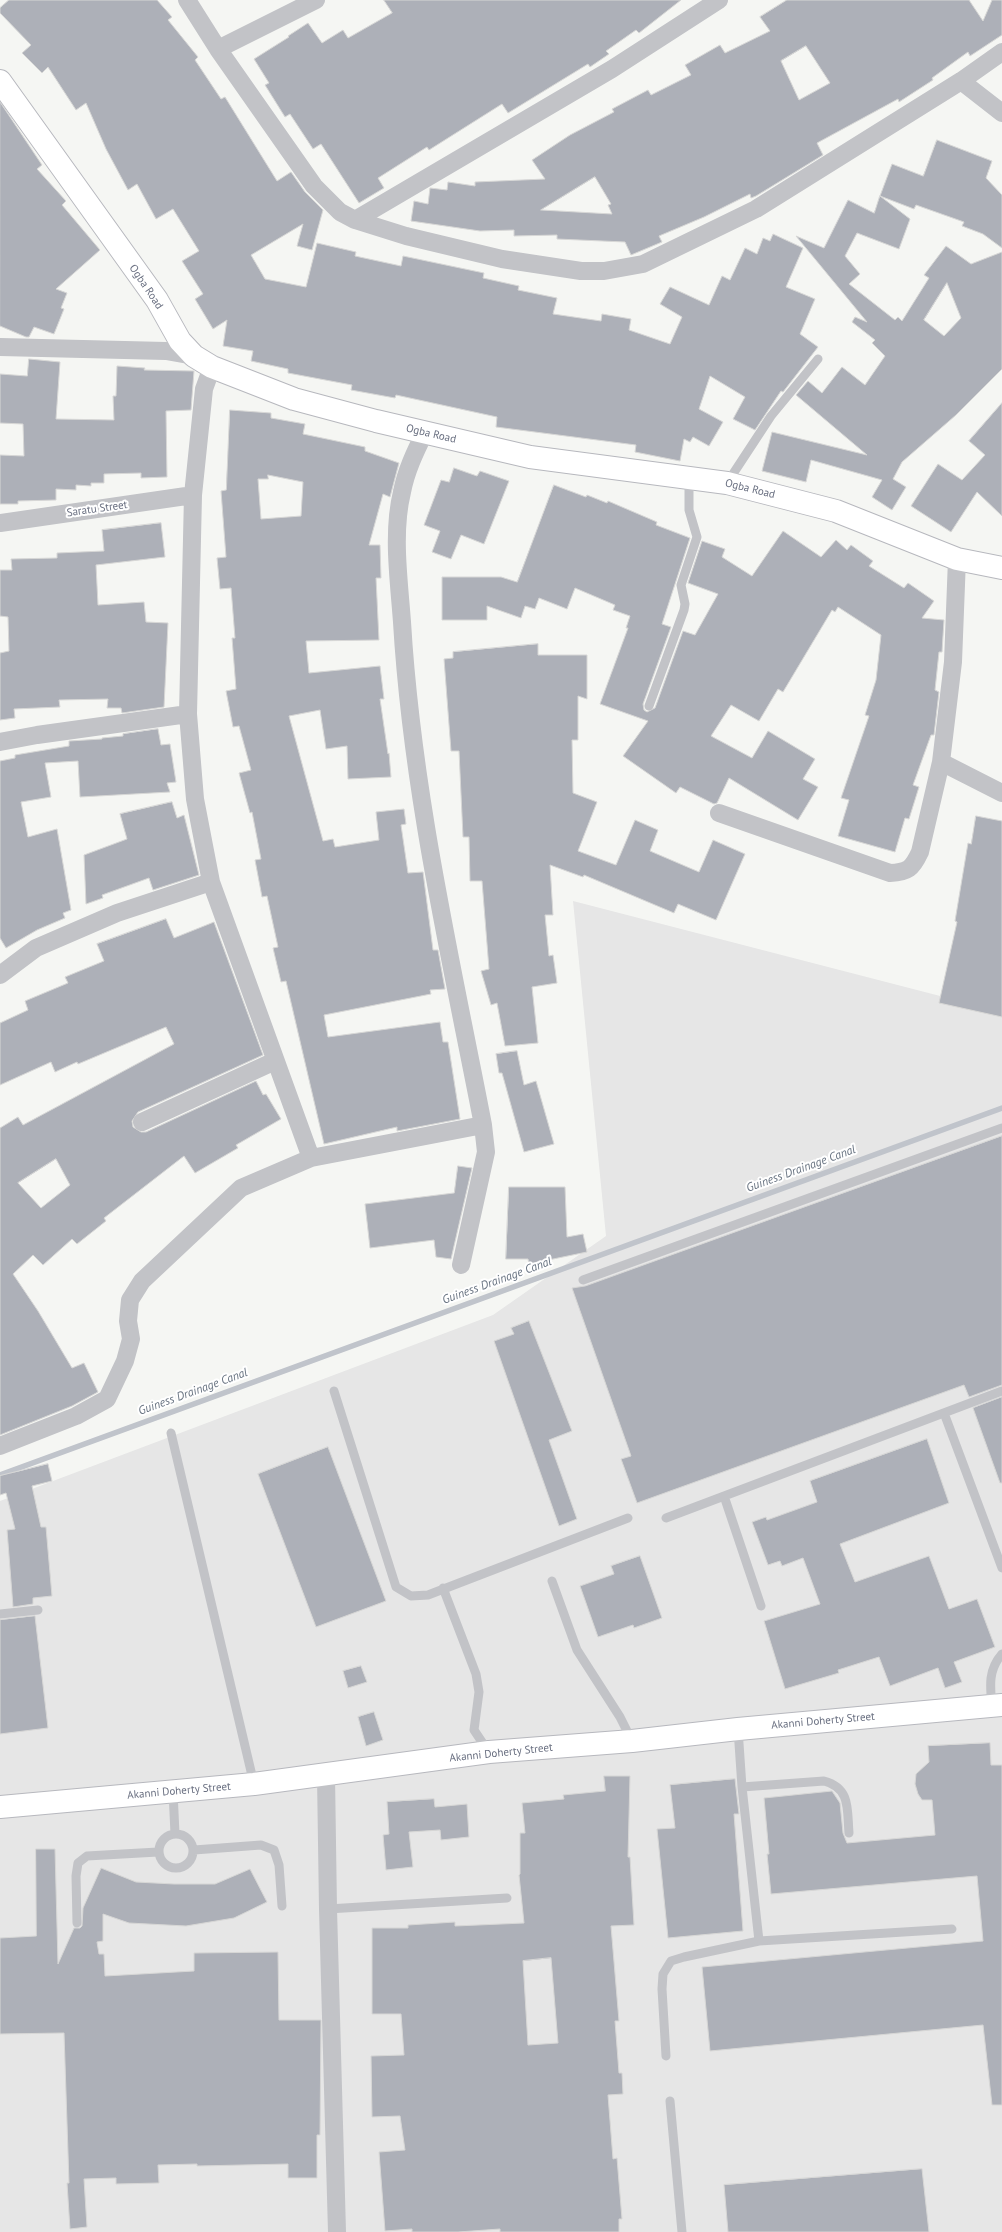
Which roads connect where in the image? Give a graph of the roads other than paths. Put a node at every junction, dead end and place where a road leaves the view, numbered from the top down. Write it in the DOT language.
graph roads {
  1 [pos="187,0"];
  2 [pos="316,0"];
  3 [pos="719,0"];
  4 [pos="218,49"];
  5 [pos="1002,52"];
  6 [pos="0,81"];
  7 [pos="962,81"];
  8 [pos="1002,113"];
  9 [pos="355,220"];
  10 [pos="0,346"];
  11 [pos="818,359"];
  12 [pos="203,362"];
  13 [pos="425,432"];
  14 [pos="689,479"];
  15 [pos="727,483"];
  16 [pos="193,495"];
  17 [pos="0,523"];
  18 [pos="957,559"];
  19 [pos="1002,568"];
  20 [pos="649,706"];
  21 [pos="188,714"];
  22 [pos="0,742"];
  23 [pos="941,762"];
  24 [pos="1002,793"];
  25 [pos="719,813"];
  26 [pos="211,882"];
  27 [pos="0,975"];
  28 [pos="275,1061"];
  29 [pos="142,1122"];
  30 [pos="483,1126"];
  31 [pos="1002,1128"];
  32 [pos="311,1158"];
  33 [pos="461,1265"];
  34 [pos="583,1280"];
  35 [pos="334,1391"];
  36 [pos="1002,1391"];
  37 [pos="944,1413"];
  38 [pos="171,1433"];
  39 [pos="0,1446"];
  40 [pos="724,1496"];
  41 [pos="628,1518"];
  42 [pos="666,1518"];
  43 [pos="1002,1568"];
  44 [pos="552,1581"];
  45 [pos="443,1588"];
  46 [pos="761,1606"];
  47 [pos="38,1610"];
  48 [pos="0,1614"];
  49 [pos="1002,1654"];
  50 [pos="997,1705"];
  51 [pos="738,1729"];
  52 [pos="632,1741"];
  53 [pos="489,1752"];
  54 [pos="326,1776"];
  55 [pos="254,1784"];
  56 [pos="742,1787"];
  57 [pos="173,1792"];
  58 [pos="0,1807"];
  59 [pos="849,1833"];
  60 [pos="175,1834"];
  61 [pos="194,1850"];
  62 [pos="158,1852"];
  63 [pos="507,1898"];
  64 [pos="282,1906"];
  65 [pos="328,1909"];
  66 [pos="77,1923"];
  67 [pos="952,1928"];
  68 [pos="759,1941"];
  69 [pos="666,2056"];
  70 [pos="670,2102"];
  71 [pos="337,2232"];
  72 [pos="682,2232"];
  1 -- 4 [label="street"];
  2 -- 4 [label="street"];
  3 -- 9 [label="street"];
  4 -- 9 [label="street"];
  5 -- 7 [label="street"];
  6 -- 12 [label="main road, Ogba Road"];
  7 -- 8 [label="street"];
  7 -- 9 [label="street"];
  10 -- 12 [label="street"];
  11 -- 15 [label="lane"];
  12 -- 13 [label="main road, Ogba Road"];
  12 -- 16 [label="street"];
  13 -- 14 [label="main road, Ogba Road"];
  13 -- 30 [label="street"];
  14 -- 15 [label="main road, Ogba Road"];
  14 -- 20 [label="lane"];
  15 -- 18 [label="main road, Ogba Road"];
  16 -- 17 [label="street, Saratu Street"];
  16 -- 21 [label="street"];
  18 -- 19 [label="main road, Ogba Road"];
  18 -- 23 [label="street"];
  21 -- 22 [label="street"];
  21 -- 26 [label="street"];
  23 -- 24 [label="street"];
  23 -- 25 [label="street"];
  26 -- 27 [label="street"];
  26 -- 28 [label="street"];
  28 -- 29 [label="street"];
  28 -- 32 [label="street"];
  30 -- 32 [label="street"];
  30 -- 33 [label="street"];
  31 -- 34 [label="lane"];
  32 -- 39 [label="street"];
  35 -- 45 [label="lane"];
  36 -- 37 [label="lane"];
  37 -- 40 [label="lane"];
  37 -- 43 [label="lane"];
  38 -- 55 [label="lane"];
  40 -- 42 [label="lane"];
  40 -- 46 [label="lane"];
  41 -- 45 [label="lane"];
  44 -- 52 [label="lane"];
  45 -- 53 [label="lane"];
  47 -- 48 [label="lane"];
  49 -- 50 [label="lane"];
  50 -- 51 [label="main road, Akanni Doherty Street"];
  51 -- 52 [label="main road, Akanni Doherty Street"];
  51 -- 56 [label="lane"];
  52 -- 53 [label="main road, Akanni Doherty Street"];
  53 -- 54 [label="main road, Akanni Doherty Street"];
  54 -- 55 [label="main road, Akanni Doherty Street"];
  54 -- 65 [label="street"];
  55 -- 57 [label="main road, Akanni Doherty Street"];
  56 -- 59 [label="lane"];
  56 -- 68 [label="lane"];
  57 -- 58 [label="main road, Akanni Doherty Street"];
  57 -- 60 [label="lane"];
  60 -- 61 [label="lane"];
  60 -- 62 [label="lane"];
  61 -- 62 [label="lane"];
  61 -- 64 [label="lane"];
  62 -- 66 [label="lane"];
  63 -- 65 [label="lane"];
  65 -- 71 [label="street"];
  67 -- 68 [label="lane"];
  68 -- 69 [label="lane"];
  70 -- 72 [label="lane"];
}
